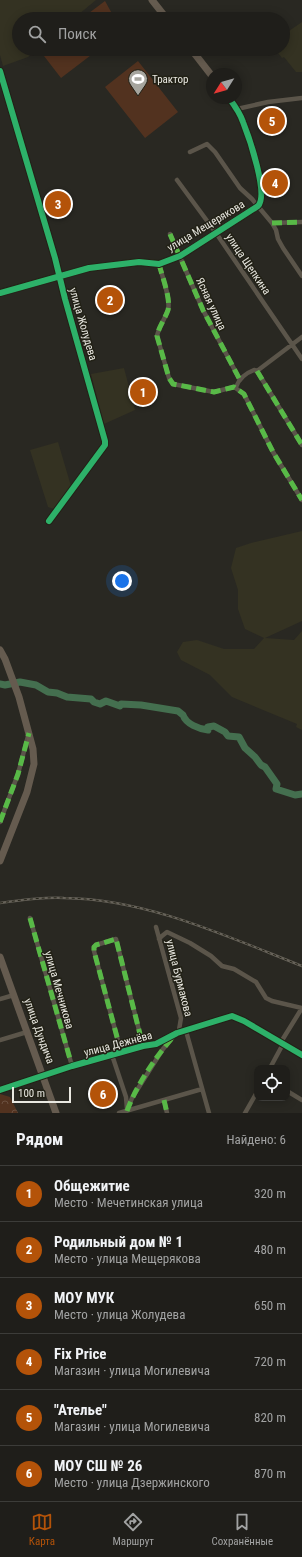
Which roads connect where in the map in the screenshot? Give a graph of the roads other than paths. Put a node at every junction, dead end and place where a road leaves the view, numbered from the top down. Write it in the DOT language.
graph roads {
  1 [pos="152,0"];
  2 [pos="161,12"];
  3 [pos="196,56"];
  4 [pos="206,68"];
  5 [pos="0,71"];
  6 [pos="302,98"];
  7 [pos="233,104"];
  8 [pos="237,109"];
  9 [pos="190,152"];
  10 [pos="177,180"];
  11 [pos="258,206"];
  12 [pos="302,222"];
  13 [pos="272,223"];
  14 [pos="216,233"];
  15 [pos="170,234"];
  16 [pos="180,256"];
  17 [pos="159,264"];
  18 [pos="59,276"];
  19 [pos="302,276"];
  20 [pos="0,293"];
  21 [pos="302,337"];
  22 [pos="292,344"];
  23 [pos="302,359"];
  24 [pos="257,371"];
  25 [pos="240,380"];
  26 [pos="236,388"];
  27 [pos="302,445"];
  28 [pos="302,500"];
  29 [pos="49,521"];
  30 [pos="0,650"];
  31 [pos="29,733"];
  32 [pos="0,822"];
  33 [pos="0,861"];
  34 [pos="30,918"];
  35 [pos="156,927"];
  36 [pos="159,939"];
  37 [pos="0,958"];
  38 [pos="14,994"];
  39 [pos="0,999"];
  40 [pos="302,1008"];
  41 [pos="186,1031"];
  42 [pos="28,1032"];
  43 [pos="177,1034"];
  44 [pos="0,1040"];
  45 [pos="282,1043"];
  46 [pos="143,1046"];
  47 [pos="121,1052"];
  48 [pos="112,1055"];
  49 [pos="302,1055"];
  50 [pos="271,1065"];
  51 [pos="72,1066"];
  52 [pos="43,1076"];
  53 [pos="202,1089"];
  54 [pos="0,1090"];
  55 [pos="290,1093"];
  56 [pos="254,1098"];
  57 [pos="164,1100"];
  58 [pos="302,1100"];
  59 [pos="127,1112"];
  60 [pos="247,1112"];
  61 [pos="56,1113"];
  62 [pos="119,1113"];
  63 [pos="167,1113"];
  64 [pos="209,1113"];
  1 -- 2 [label="street"];
  3 -- 4 [label="street"];
  5 -- 18 [label="street, улица Жолудева"];
  6 -- 8 [label="street"];
  7 -- 8 [label="street"];
  8 -- 11 [label="street"];
  9 -- 11 [label="street"];
  10 -- 14 [label="street, улица Щепкина"];
  11 -- 13 [label="street"];
  11 -- 14 [label="street, улица Мещерякова"];
  12 -- 13 [label="street"];
  13 -- 19 [label="street"];
  14 -- 16 [label="street, улица Мещерякова"];
  14 -- 22 [label="street, улица Щепкина"];
  15 -- 16 [label="street, Ясная улица"];
  16 -- 17 [label="street, улица Мещерякова"];
  16 -- 25 [label="street, Ясная улица"];
  17 -- 18 [label="street, улица Мещерякова"];
  17 -- 26 [label="street"];
  18 -- 20 [label="street, улица Мещерякова"];
  18 -- 29 [label="street, улица Жолудева"];
  21 -- 22 [label="street"];
  22 -- 23 [label="street, улица Щепкина"];
  22 -- 24 [label="street"];
  24 -- 25 [label="street"];
  24 -- 27 [label="street"];
  25 -- 26 [label="street"];
  26 -- 28 [label="street"];
  30 -- 31 [label="street"];
  31 -- 32 [label="street"];
  31 -- 33 [label="street"];
  34 -- 51 [label="street, улица Мечникова"];
  35 -- 36 [label="street, улица Бурмакова"];
  36 -- 40 [label="street"];
  36 -- 43 [label="street, улица Бурмакова"];
  37 -- 38 [label="street, улица Дундича"];
  38 -- 39 [label="street"];
  38 -- 42 [label="street, улица Дундича"];
  40 -- 45 [label="street"];
  41 -- 43 [label="street, улица Дежнёва"];
  41 -- 45 [label="street, улица Дежнёва"];
  41 -- 53 [label="street, улица Бурмакова"];
  42 -- 44 [label="street"];
  42 -- 52 [label="street, улица Дундича"];
  43 -- 46 [label="street, улица Дежнёва"];
  43 -- 59 [label="street"];
  45 -- 49 [label="street, улица Дежнёва"];
  45 -- 50 [label="street"];
  46 -- 47 [label="street, улица Дежнёва"];
  46 -- 47 [label="street"];
  47 -- 48 [label="street, улица Дежнёва"];
  48 -- 51 [label="street, улица Дежнёва"];
  48 -- 59 [label="street"];
  51 -- 52 [label="street, улица Дежнёва"];
  52 -- 54 [label="street, улица Дежнёва"];
  52 -- 61 [label="street, улица Дундича"];
  53 -- 57 [label="street"];
  53 -- 64 [label="street, улица Бурмакова"];
  55 -- 58 [label="street"];
  56 -- 60 [label="street"];
  57 -- 59 [label="street"];
  57 -- 63 [label="street"];
  59 -- 62 [label="street"];
}
